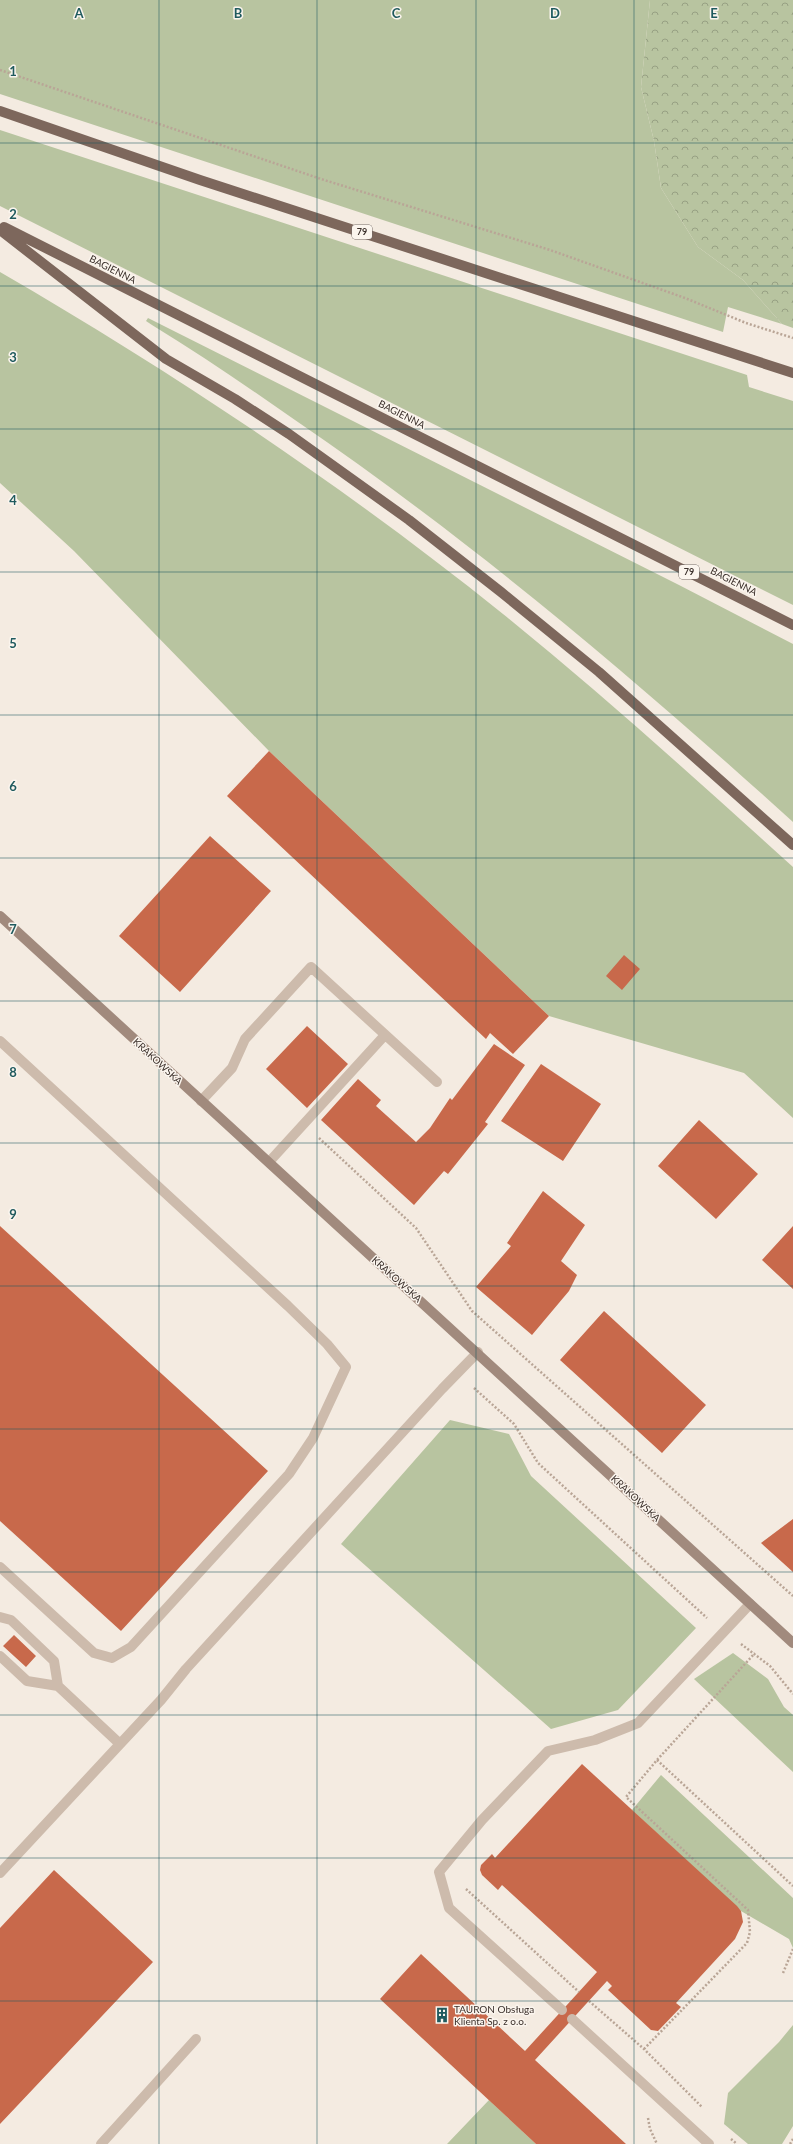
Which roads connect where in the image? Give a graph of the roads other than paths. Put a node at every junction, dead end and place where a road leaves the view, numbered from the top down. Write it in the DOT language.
graph roads {
  1 [pos="0,112"];
  2 [pos="0,226"];
  3 [pos="0,230"];
  4 [pos="793,374"];
  5 [pos="793,625"];
  6 [pos="793,845"];
  7 [pos="0,916"];
  8 [pos="385,1035"];
  9 [pos="0,1041"];
  10 [pos="437,1082"];
  11 [pos="201,1101"];
  12 [pos="269,1162"];
  13 [pos="478,1352"];
  14 [pos="0,1567"];
  15 [pos="750,1604"];
  16 [pos="0,1617"];
  17 [pos="793,1644"];
  18 [pos="0,1656"];
  19 [pos="58,1686"];
  20 [pos="120,1744"];
  21 [pos="0,1873"];
  22 [pos="562,2010"];
  23 [pos="572,2019"];
  24 [pos="196,2039"];
  25 [pos="101,2144"];
  26 [pos="709,2144"];
  1 -- 4 [label="main road, 79"];
  2 -- 5 [label="main road, BAGIENNA / 79"];
  3 -- 6 [label="main road"];
  7 -- 11 [label="street, KRAKOWSKA"];
  8 -- 10 [label="lane"];
  8 -- 11 [label="lane"];
  8 -- 12 [label="lane"];
  9 -- 14 [label="lane"];
  11 -- 12 [label="street, KRAKOWSKA"];
  12 -- 13 [label="street, KRAKOWSKA"];
  13 -- 15 [label="street, KRAKOWSKA"];
  13 -- 20 [label="lane"];
  15 -- 17 [label="street, KRAKOWSKA"];
  15 -- 22 [label="lane"];
  16 -- 19 [label="lane"];
  18 -- 19 [label="lane"];
  19 -- 20 [label="lane"];
  20 -- 21 [label="lane"];
  23 -- 26 [label="lane"];
  24 -- 25 [label="lane"];
}
